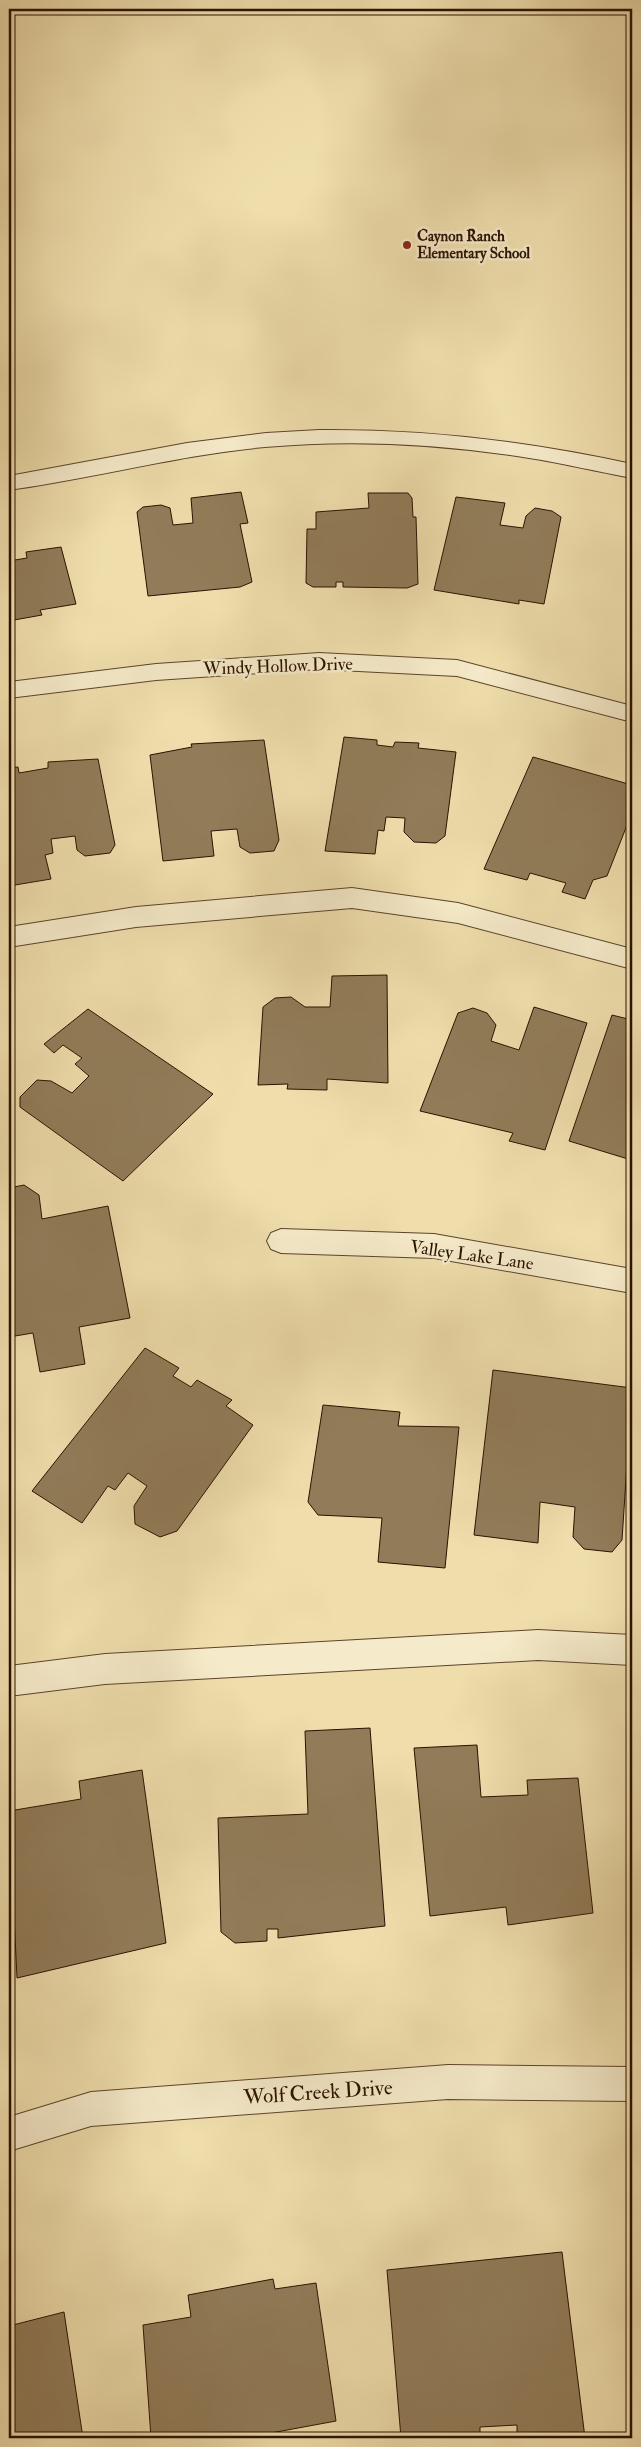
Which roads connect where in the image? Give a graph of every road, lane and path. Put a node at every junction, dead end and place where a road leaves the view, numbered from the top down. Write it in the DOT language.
graph roads {
  1 [pos="632,471"];
  2 [pos="9,483"];
  3 [pos="9,690"];
  4 [pos="632,714"];
  5 [pos="9,938"];
  6 [pos="632,959"];
  7 [pos="281,1241"];
  8 [pos="632,1281"];
  9 [pos="632,1650"];
  10 [pos="9,1681"];
  11 [pos="632,2084"];
  12 [pos="9,2134"];
  1 -- 2 [label="street"];
  3 -- 4 [label="street, Windy Hollow Drive"];
  5 -- 6 [label="street"];
  7 -- 8 [label="street, Valley Lake Lane"];
  9 -- 10 [label="street"];
  11 -- 12 [label="street, Wolf Creek Drive"];
}
